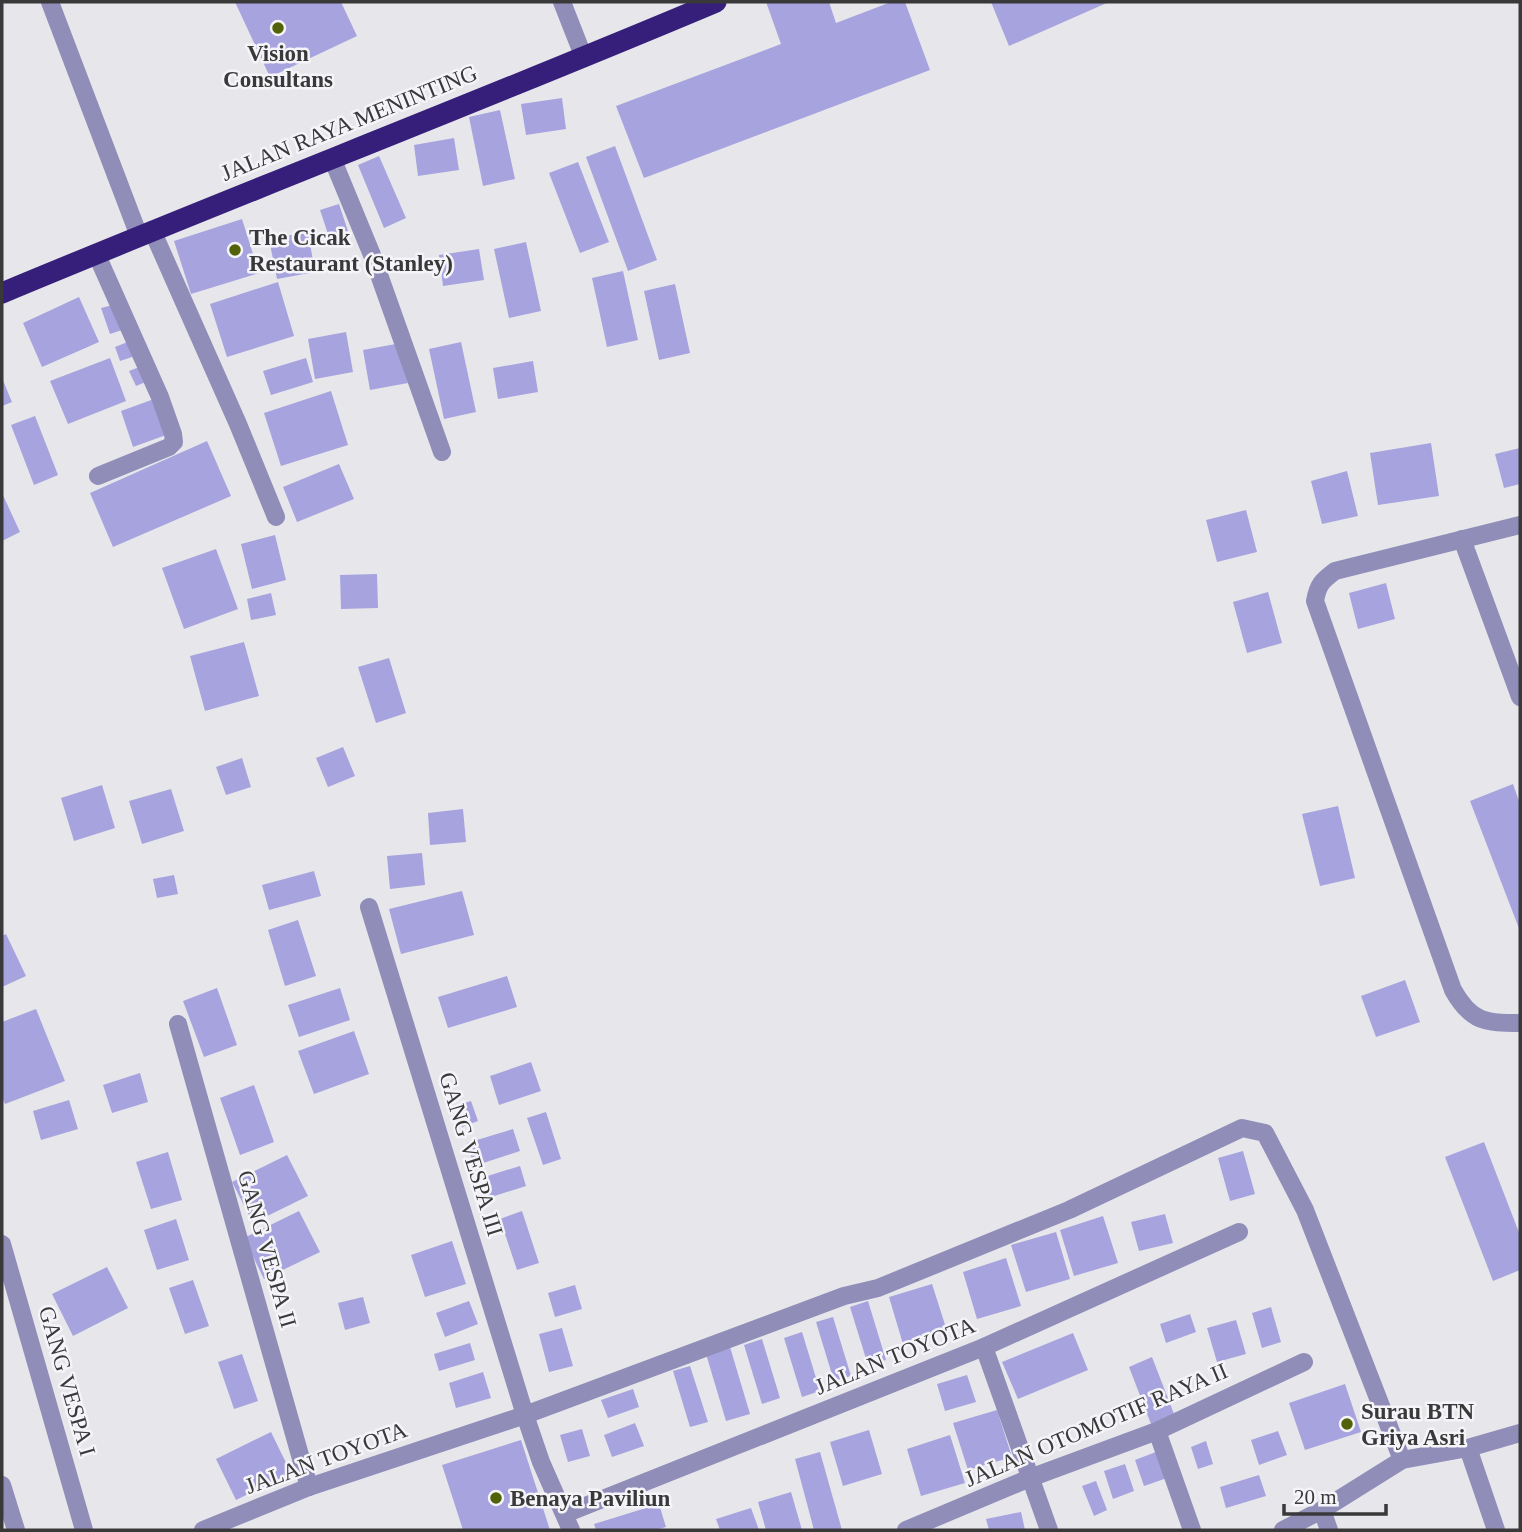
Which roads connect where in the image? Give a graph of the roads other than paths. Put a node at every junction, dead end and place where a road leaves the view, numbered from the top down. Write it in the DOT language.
graph roads {
  1 [pos="50,2"];
  2 [pos="562,2"];
  3 [pos="716,2"];
  4 [pos="584,58"];
  5 [pos="332,159"];
  6 [pos="145,233"];
  7 [pos="96,253"];
  8 [pos="2,293"];
  9 [pos="442,452"];
  10 [pos="99,476"];
  11 [pos="276,517"];
  12 [pos="1520,525"];
  13 [pos="1462,539"];
  14 [pos="1520,697"];
  15 [pos="369,907"];
  16 [pos="1520,1023"];
  17 [pos="178,1024"];
  18 [pos="1239,1232"];
  19 [pos="2,1244"];
  20 [pos="985,1347"];
  21 [pos="1304,1362"];
  22 [pos="525,1415"];
  23 [pos="1157,1431"];
  24 [pos="1520,1433"];
  25 [pos="1468,1448"];
  26 [pos="1402,1460"];
  27 [pos="1030,1478"];
  28 [pos="2,1485"];
  29 [pos="309,1487"];
  30 [pos="1322,1510"];
  31 [pos="568,1522"];
  32 [pos="16,1530"];
  33 [pos="84,1530"];
  34 [pos="203,1530"];
  35 [pos="906,1530"];
  36 [pos="1049,1530"];
  37 [pos="1192,1530"];
  38 [pos="1283,1530"];
  39 [pos="1329,1530"];
  40 [pos="1496,1530"];
  1 -- 6 [label="street"];
  2 -- 4 [label="street"];
  3 -- 4 [label="highway, JALAN RAYA MENINTING"];
  4 -- 5 [label="highway, JALAN RAYA MENINTING"];
  5 -- 6 [label="highway, JALAN RAYA MENINTING"];
  5 -- 9 [label="street"];
  6 -- 7 [label="highway, JALAN RAYA MENINTING"];
  6 -- 11 [label="street"];
  7 -- 8 [label="highway, JALAN RAYA MENINTING"];
  7 -- 10 [label="street"];
  12 -- 13 [label="street"];
  13 -- 14 [label="street"];
  13 -- 16 [label="street"];
  15 -- 22 [label="street, GANG VESPA III"];
  17 -- 29 [label="street, GANG VESPA II"];
  18 -- 20 [label="street, JALAN TOYOTA"];
  19 -- 33 [label="street, GANG VESPA I"];
  20 -- 27 [label="street"];
  20 -- 31 [label="street, JALAN TOYOTA"];
  21 -- 23 [label="street, JALAN OTOMOTIF RAYA II"];
  22 -- 26 [label="street"];
  22 -- 29 [label="street, JALAN TOYOTA"];
  22 -- 31 [label="street, JALAN TOYOTA"];
  23 -- 27 [label="street, JALAN OTOMOTIF RAYA II"];
  23 -- 37 [label="street"];
  24 -- 25 [label="street"];
  25 -- 26 [label="street"];
  25 -- 40 [label="street"];
  26 -- 30 [label="street"];
  27 -- 35 [label="street, JALAN OTOMOTIF RAYA II"];
  27 -- 36 [label="street"];
  28 -- 32 [label="street"];
  29 -- 34 [label="street, JALAN TOYOTA"];
  30 -- 38 [label="street"];
  30 -- 39 [label="street"];
}
